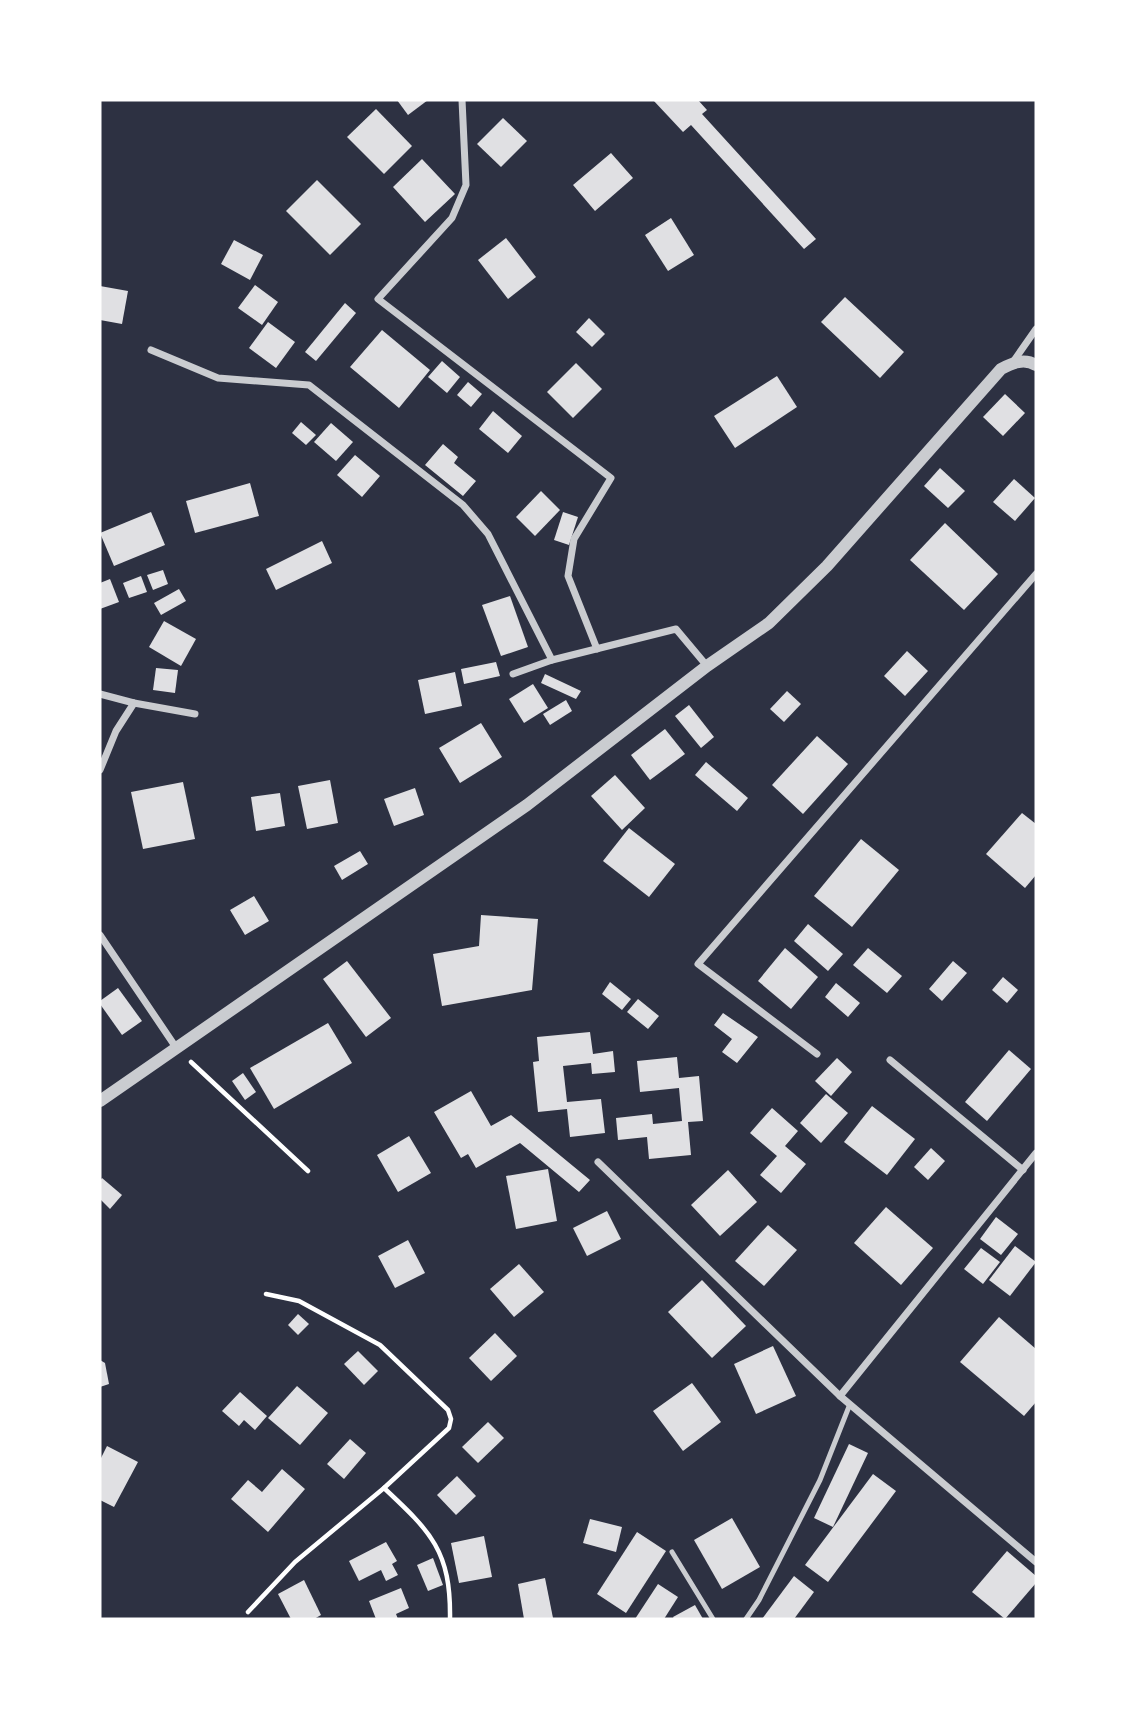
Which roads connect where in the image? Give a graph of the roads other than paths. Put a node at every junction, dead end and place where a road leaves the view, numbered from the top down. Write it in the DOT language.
graph roads {
  1 [pos="462,100"];
  2 [pos="1036,329"];
  3 [pos="151,350"];
  4 [pos="1013,362"];
  5 [pos="1036,365"];
  6 [pos="1036,574"];
  7 [pos="597,649"];
  8 [pos="552,660"];
  9 [pos="707,666"];
  10 [pos="513,674"];
  11 [pos="100,694"];
  12 [pos="134,703"];
  13 [pos="195,713"];
  14 [pos="100,771"];
  15 [pos="100,935"];
  16 [pos="177,1049"];
  17 [pos="817,1054"];
  18 [pos="890,1060"];
  19 [pos="100,1101"];
  20 [pos="1036,1153"];
  21 [pos="598,1162"];
  22 [pos="1023,1170"];
  23 [pos="840,1396"];
  24 [pos="850,1404"];
  25 [pos="672,1552"];
  26 [pos="1036,1562"];
  27 [pos="713,1619"];
  28 [pos="746,1619"];
  1 -- 7 [label="street"];
  2 -- 4 [label="street"];
  3 -- 8 [label="street"];
  4 -- 5 [label="street"];
  4 -- 9 [label="street"];
  6 -- 17 [label="street"];
  7 -- 8 [label="street"];
  7 -- 9 [label="street"];
  8 -- 10 [label="street"];
  9 -- 16 [label="street"];
  11 -- 12 [label="street"];
  12 -- 13 [label="street"];
  12 -- 14 [label="street"];
  15 -- 16 [label="street"];
  16 -- 19 [label="street"];
  18 -- 22 [label="street"];
  20 -- 22 [label="street"];
  21 -- 23 [label="street"];
  22 -- 23 [label="street"];
  23 -- 24 [label="street"];
  24 -- 26 [label="street"];
  24 -- 28 [label="lane"];
  25 -- 27 [label="lane"];
}
